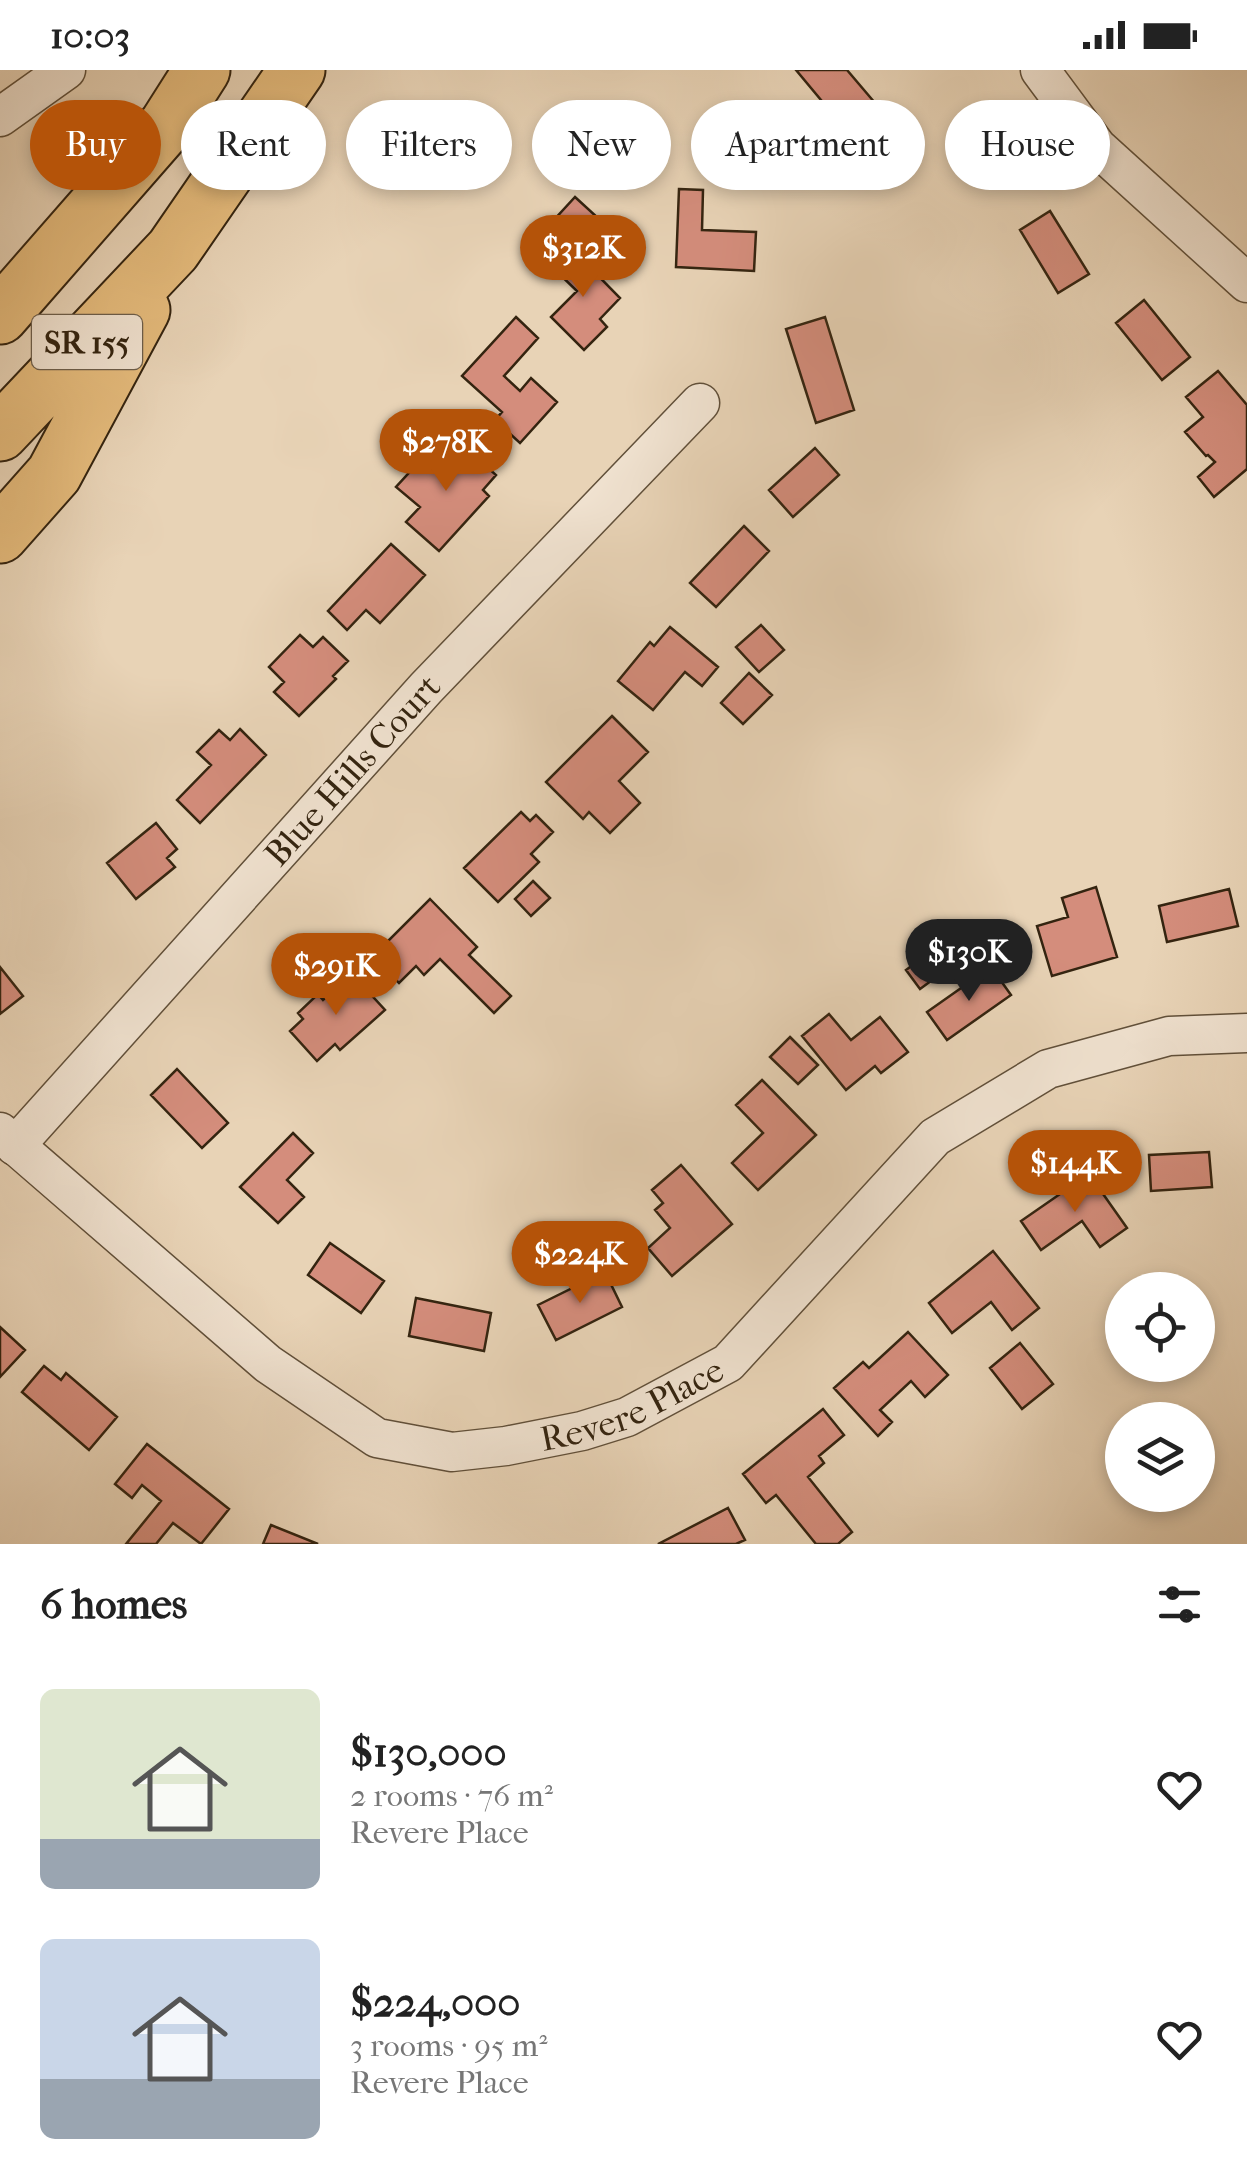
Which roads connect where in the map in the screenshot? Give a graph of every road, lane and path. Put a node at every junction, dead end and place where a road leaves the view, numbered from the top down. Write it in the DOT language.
graph roads {
  1 [pos="66,70"];
  2 [pos="202,70"];
  3 [pos="297,70"];
  4 [pos="1040,70"];
  5 [pos="0,118"];
  6 [pos="173,250"];
  7 [pos="1247,283"];
  8 [pos="0,316"];
  9 [pos="700,403"];
  10 [pos="0,433"];
  11 [pos="0,534"];
  12 [pos="1247,1033"];
  13 [pos="8,1139"];
  1 -- 5 [label="street"];
  2 -- 8 [label="highway, SR 155"];
  3 -- 6 [label="highway, SR 155"];
  4 -- 7 [label="street"];
  6 -- 10 [label="highway, SR 155"];
  6 -- 11 [label="highway"];
  9 -- 13 [label="street, Blue Hills Court"];
  12 -- 13 [label="street, Revere Place"];
}
